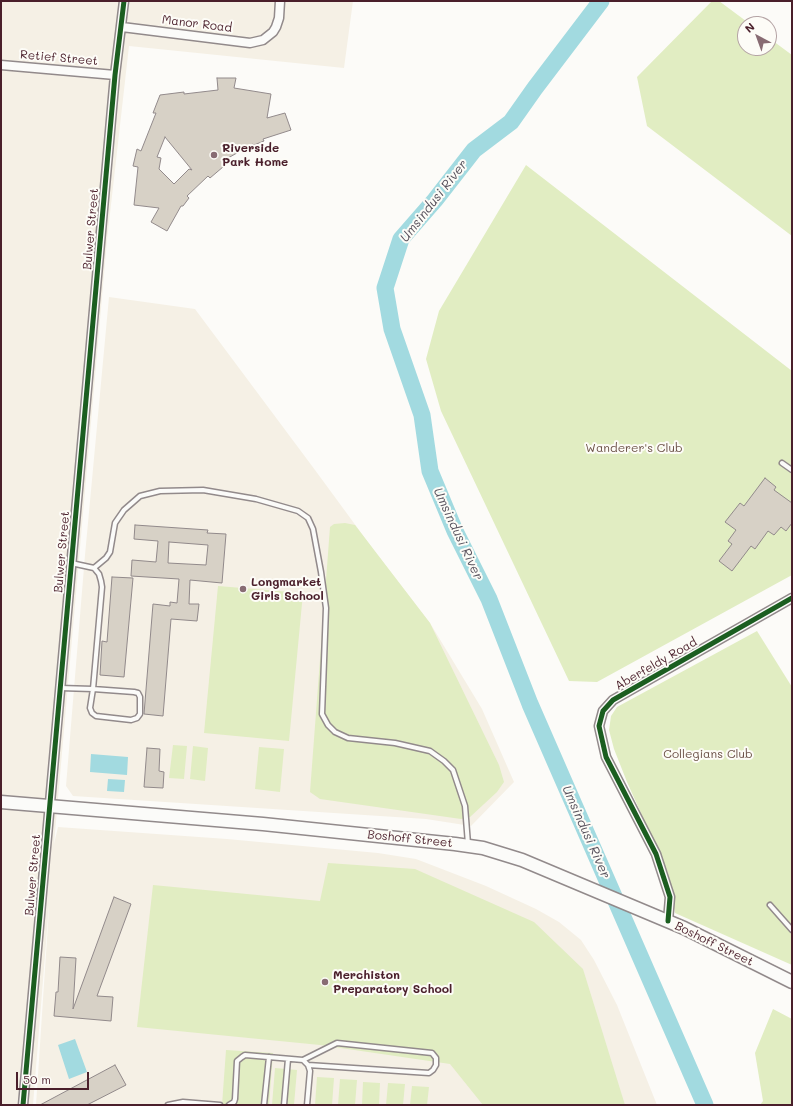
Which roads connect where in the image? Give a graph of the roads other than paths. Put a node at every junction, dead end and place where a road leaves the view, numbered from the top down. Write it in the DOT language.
graph roads {
  1 [pos="124,1"];
  2 [pos="280,1"];
  3 [pos="122,27"];
  4 [pos="1,65"];
  5 [pos="115,75"];
  6 [pos="782,463"];
  7 [pos="792,470"];
  8 [pos="71,563"];
  9 [pos="94,568"];
  10 [pos="792,598"];
  11 [pos="60,688"];
  12 [pos="93,689"];
  13 [pos="1,802"];
  14 [pos="49,806"];
  15 [pos="468,846"];
  16 [pos="770,905"];
  17 [pos="668,921"];
  18 [pos="792,930"];
  19 [pos="792,982"];
  20 [pos="269,1057"];
  21 [pos="288,1059"];
  22 [pos="303,1060"];
  23 [pos="308,1065"];
  24 [pos="23,1105"];
  25 [pos="168,1105"];
  26 [pos="220,1105"];
  27 [pos="230,1105"];
  28 [pos="264,1105"];
  29 [pos="284,1105"];
  30 [pos="308,1105"];
  1 -- 3 [label="street, Bulwer Street"];
  2 -- 3 [label="street, Manor Road"];
  3 -- 5 [label="street, Bulwer Street"];
  4 -- 5 [label="street, Retief Street"];
  5 -- 8 [label="street, Bulwer Street"];
  6 -- 7 [label="lane"];
  8 -- 9 [label="lane"];
  8 -- 11 [label="street, Bulwer Street"];
  9 -- 12 [label="lane"];
  9 -- 15 [label="lane"];
  10 -- 17 [label="street, Aberfeldy Road"];
  11 -- 12 [label="lane"];
  11 -- 14 [label="street, Bulwer Street"];
  12 -- 12 [label="lane"];
  13 -- 14 [label="main road, Boshoff Street"];
  14 -- 15 [label="main road, Boshoff Street"];
  14 -- 24 [label="street, Bulwer Street"];
  15 -- 17 [label="main road, Boshoff Street"];
  16 -- 18 [label="lane"];
  17 -- 19 [label="main road, Boshoff Street"];
  20 -- 21 [label="lane"];
  20 -- 27 [label="lane"];
  20 -- 28 [label="lane"];
  21 -- 22 [label="lane"];
  21 -- 29 [label="lane"];
  22 -- 23 [label="lane"];
  22 -- 23 [label="lane"];
  23 -- 30 [label="lane"];
  25 -- 26 [label="lane"];
}
